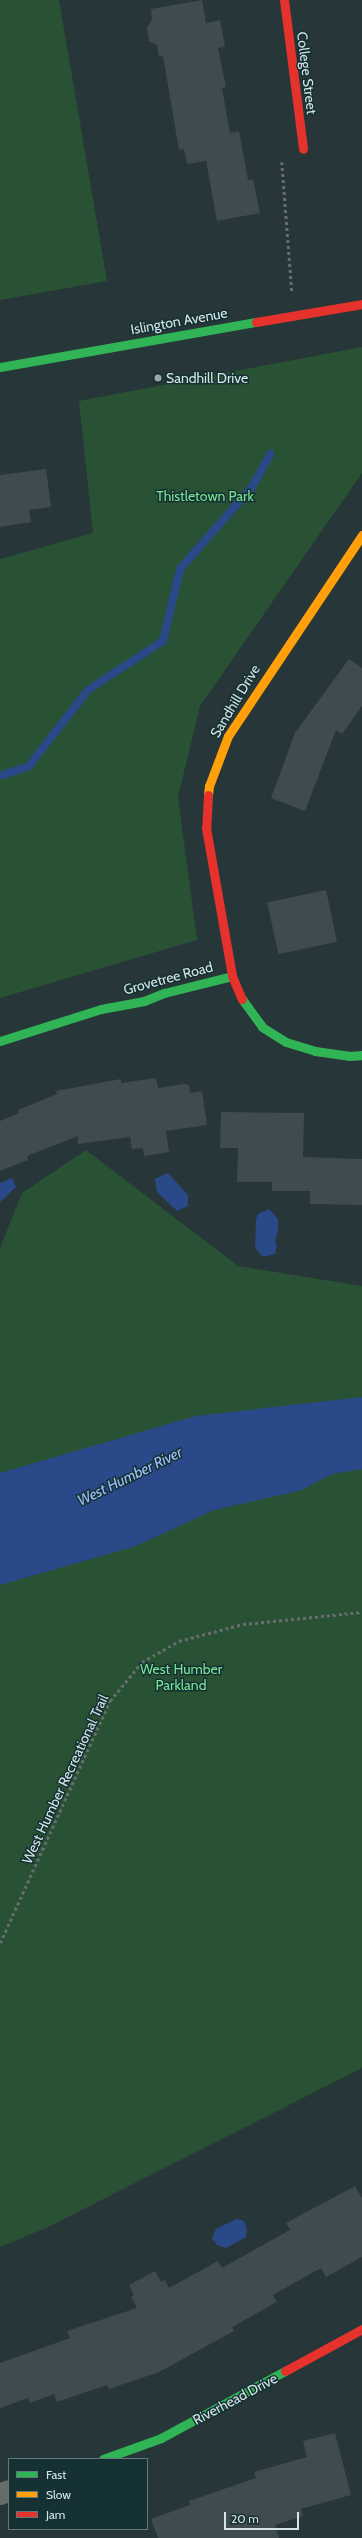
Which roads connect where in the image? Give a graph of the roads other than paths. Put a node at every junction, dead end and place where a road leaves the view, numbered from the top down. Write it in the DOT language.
graph roads {
  1 [pos="284,0"];
  2 [pos="303,149"];
  3 [pos="362,304"];
  4 [pos="0,367"];
  5 [pos="362,535"];
  6 [pos="232,976"];
  7 [pos="0,1042"];
  8 [pos="362,1055"];
  9 [pos="362,2329"];
  10 [pos="106,2458"];
  1 -- 2 [label="street, College Street"];
  3 -- 4 [label="street, Islington Avenue"];
  5 -- 6 [label="street, Sandhill Drive"];
  6 -- 7 [label="street, Grovetree Road"];
  6 -- 8 [label="street, Grovetree Road"];
  9 -- 10 [label="street, Riverhead Drive"];
}
